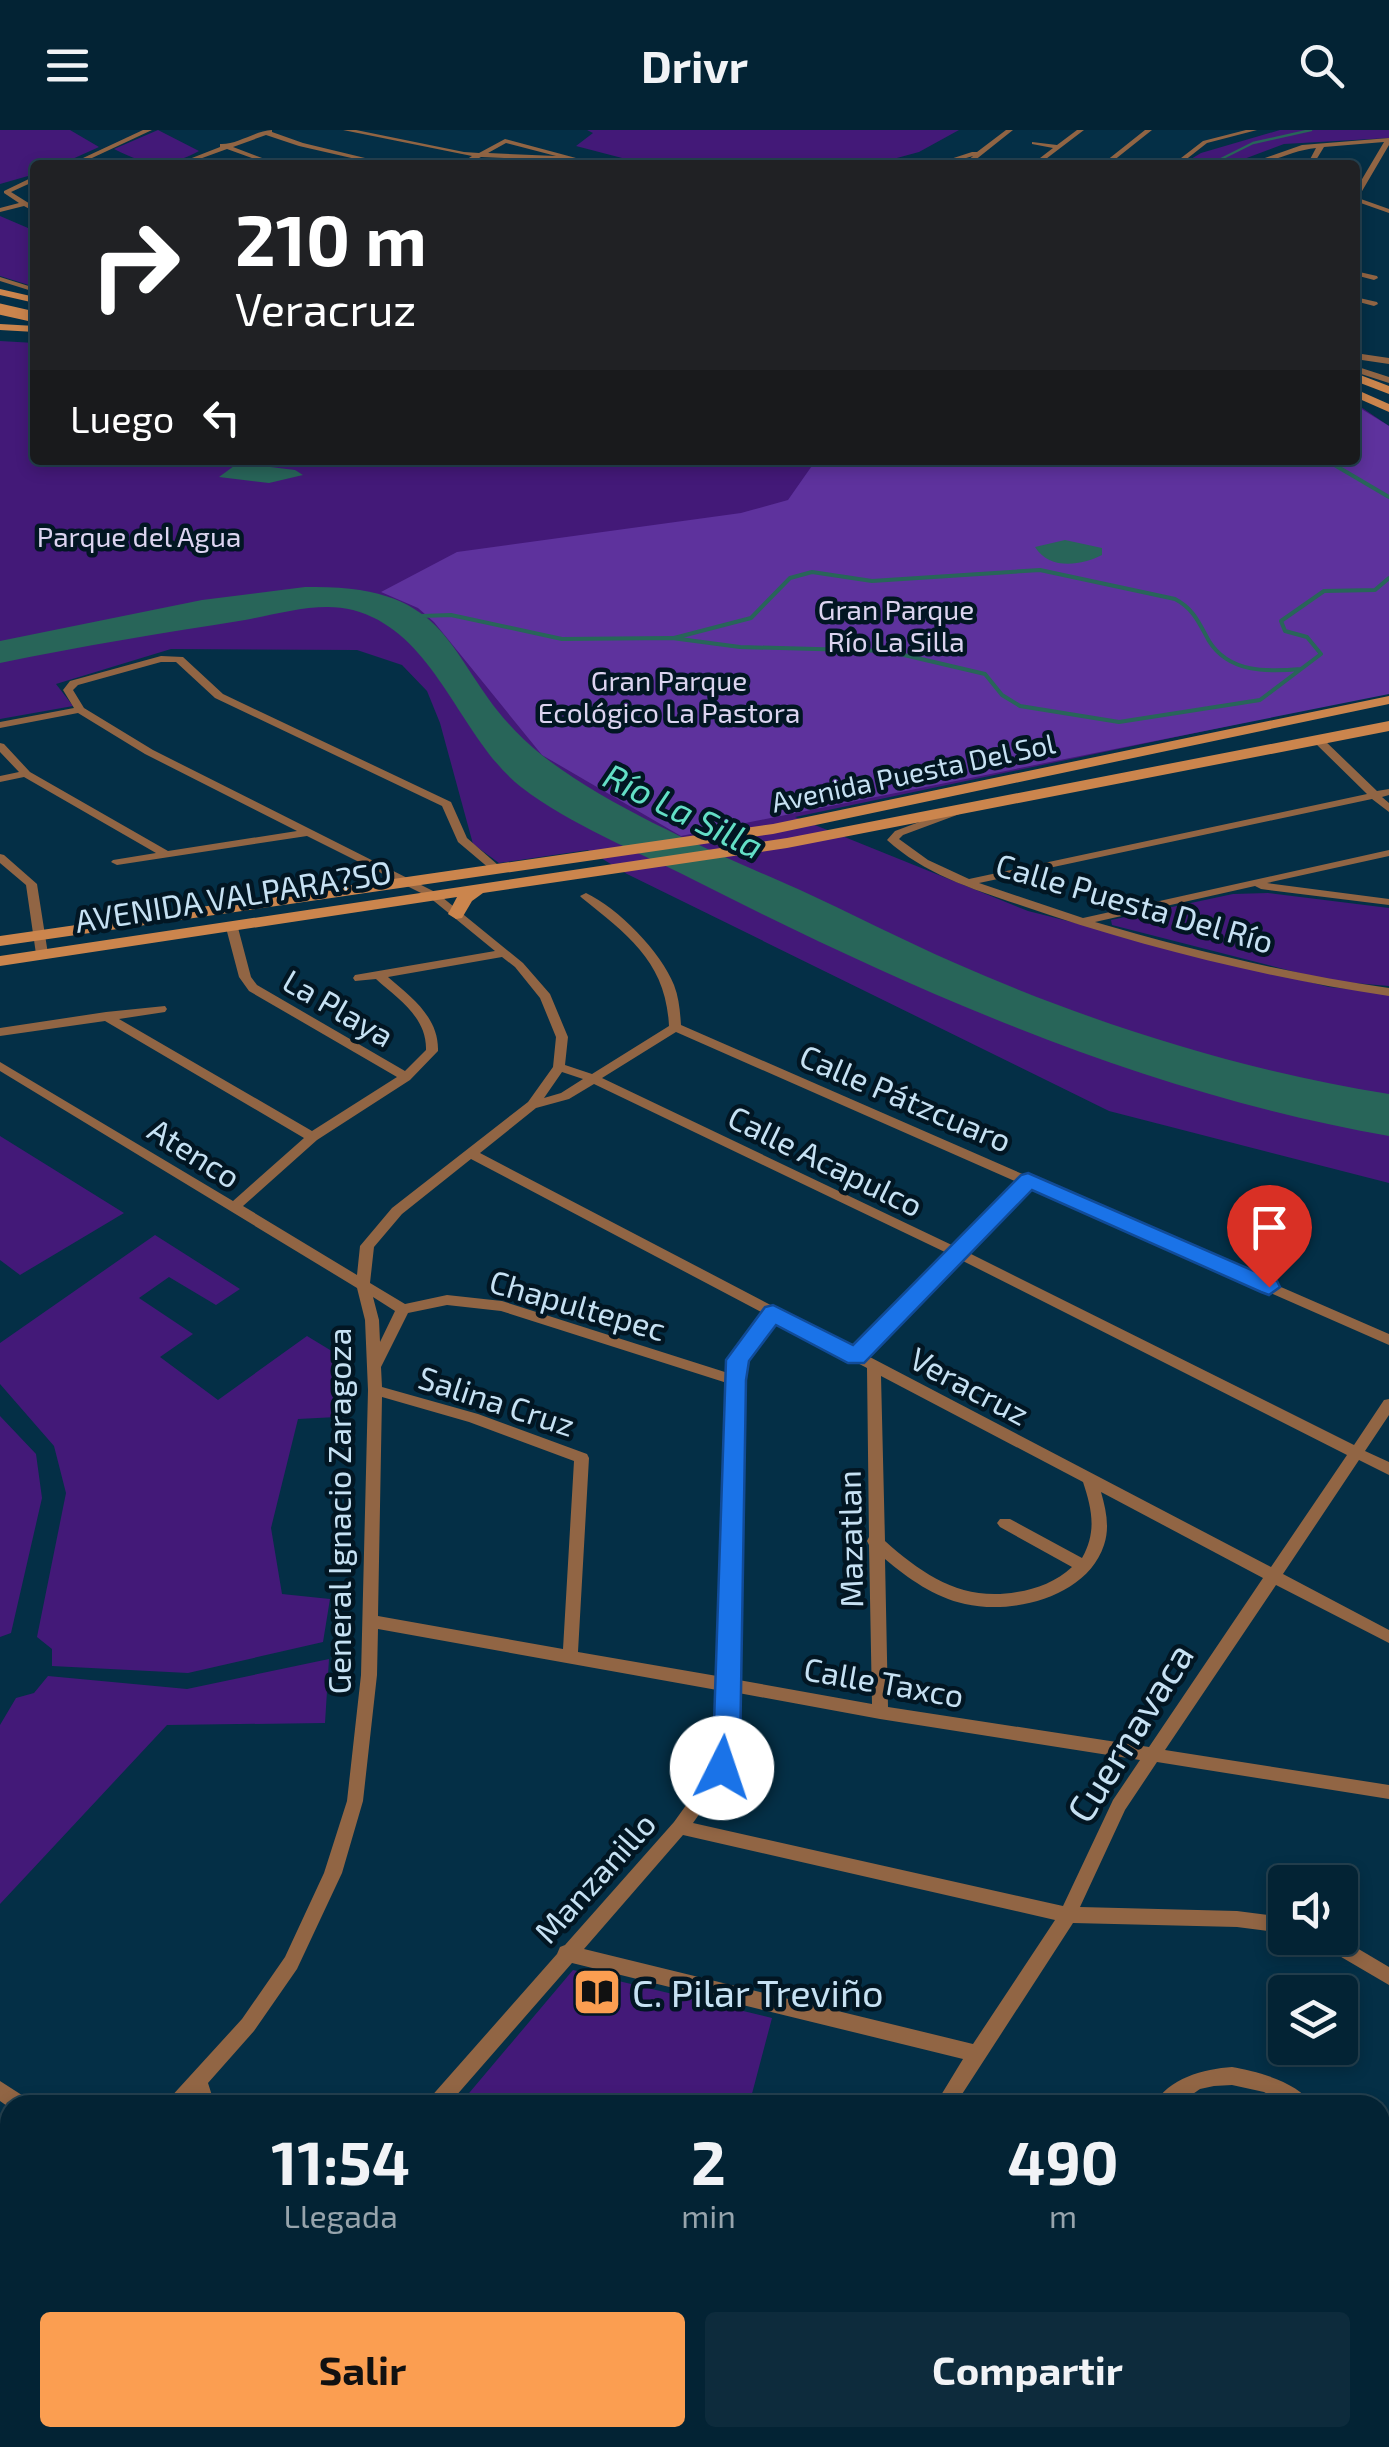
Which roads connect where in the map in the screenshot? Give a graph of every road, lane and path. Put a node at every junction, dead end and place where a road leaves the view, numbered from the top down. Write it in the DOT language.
graph roads {
  1 [pos="116,130"];
  2 [pos="148,130"];
  3 [pos="346,130"];
  4 [pos="1010,130"];
  5 [pos="1081,130"];
  6 [pos="1149,130"];
  7 [pos="1194,130"];
  8 [pos="1253,130"];
  9 [pos="268,131"];
  10 [pos="128,138"];
  11 [pos="1389,140"];
  12 [pos="1208,141"];
  13 [pos="1034,143"];
  14 [pos="1322,144"];
  15 [pos="222,145"];
  16 [pos="1059,147"];
  17 [pos="984,150"];
  18 [pos="464,154"];
  19 [pos="480,155"];
  20 [pos="81,160"];
  21 [pos="190,160"];
  22 [pos="264,160"];
  23 [pos="368,160"];
  24 [pos="453,160"];
  25 [pos="470,160"];
  26 [pos="578,160"];
  27 [pos="951,160"];
  28 [pos="971,160"];
  29 [pos="1041,160"];
  30 [pos="1110,160"];
  31 [pos="1183,160"];
  32 [pos="1260,160"];
  33 [pos="1313,160"];
  34 [pos="30,180"];
  35 [pos="1360,189"];
  36 [pos="1360,200"];
  37 [pos="20,202"];
  38 [pos="0,207"];
  39 [pos="30,207"];
  40 [pos="1389,211"];
  41 [pos="1360,274"];
  42 [pos="1374,278"];
  43 [pos="0,279"];
  44 [pos="30,288"];
  45 [pos="0,292"];
  46 [pos="30,299"];
  47 [pos="1360,301"];
  48 [pos="1374,304"];
  49 [pos="0,310"];
  50 [pos="30,314"];
  51 [pos="0,327"];
  52 [pos="30,329"];
  53 [pos="1360,354"];
  54 [pos="1388,357"];
  55 [pos="1360,371"];
  56 [pos="1360,379"];
  57 [pos="1389,380"];
  58 [pos="1389,390"];
  59 [pos="1360,395"];
  60 [pos="1389,408"];
  61 [pos="1389,702"];
  62 [pos="80,710"];
  63 [pos="1310,719"];
  64 [pos="0,725"];
  65 [pos="1388,726"];
  66 [pos="1254,730"];
  67 [pos="1326,739"];
  68 [pos="0,746"];
  69 [pos="1270,749"];
  70 [pos="26,774"];
  71 [pos="0,779"];
  72 [pos="1389,792"];
  73 [pos="1374,795"];
  74 [pos="962,809"];
  75 [pos="1389,809"];
  76 [pos="306,833"];
  77 [pos="1389,853"];
  78 [pos="166,854"];
  79 [pos="0,857"];
  80 [pos="117,862"];
  81 [pos="494,868"];
  82 [pos="569,868"];
  83 [pos="405,881"];
  84 [pos="969,882"];
  85 [pos="1247,885"];
  86 [pos="480,888"];
  87 [pos="433,895"];
  88 [pos="586,896"];
  89 [pos="1389,902"];
  90 [pos="456,914"];
  91 [pos="1082,922"];
  92 [pos="231,924"];
  93 [pos="40,934"];
  94 [pos="0,941"];
  95 [pos="504,953"];
  96 [pos="42,954"];
  97 [pos="0,960"];
  98 [pos="379,975"];
  99 [pos="359,978"];
  100 [pos="1389,992"];
  101 [pos="161,1009"];
  102 [pos="106,1016"];
  103 [pos="675,1027"];
  104 [pos="0,1032"];
  105 [pos="0,1066"];
  106 [pos="559,1067"];
  107 [pos="406,1077"];
  108 [pos="592,1078"];
  109 [pos="532,1105"];
  110 [pos="312,1136"];
  111 [pos="472,1154"];
  112 [pos="1028,1180"];
  113 [pos="234,1208"];
  114 [pos="958,1254"];
  115 [pos="362,1284"];
  116 [pos="403,1308"];
  117 [pos="773,1313"];
  118 [pos="1389,1340"];
  119 [pos="856,1357"];
  120 [pos="874,1366"];
  121 [pos="374,1368"];
  122 [pos="734,1380"];
  123 [pos="375,1390"];
  124 [pos="1389,1404"];
  125 [pos="1356,1453"];
  126 [pos="1389,1470"];
  127 [pos="1089,1479"];
  128 [pos="1005,1523"];
  129 [pos="874,1540"];
  130 [pos="1082,1565"];
  131 [pos="1273,1576"];
  132 [pos="369,1621"];
  133 [pos="1389,1637"];
  134 [pos="570,1657"];
  135 [pos="725,1684"];
  136 [pos="880,1712"];
  137 [pos="1151,1756"];
  138 [pos="1389,1792"];
  139 [pos="680,1828"];
  140 [pos="1068,1915"];
  141 [pos="1268,1923"];
  142 [pos="566,1953"];
  143 [pos="1352,1955"];
  144 [pos="1389,1978"];
  145 [pos="976,2054"];
  146 [pos="198,2081"];
  147 [pos="185,2095"];
  148 [pos="203,2095"];
  149 [pos="445,2095"];
  150 [pos="950,2095"];
  151 [pos="1174,2095"];
  152 [pos="1288,2095"];
  1 -- 10 [label="street"];
  2 -- 10 [label="street"];
  3 -- 18 [label="street"];
  4 -- 17 [label="street"];
  5 -- 16 [label="street"];
  6 -- 30 [label="street"];
  7 -- 12 [label="street"];
  8 -- 12 [label="street"];
  9 -- 15 [label="street"];
  9 -- 23 [label="street"];
  10 -- 20 [label="street"];
  11 -- 14 [label="street"];
  11 -- 35 [label="street"];
  12 -- 31 [label="street"];
  13 -- 16 [label="street"];
  14 -- 32 [label="street"];
  14 -- 33 [label="street"];
  15 -- 21 [label="street"];
  15 -- 22 [label="street"];
  16 -- 29 [label="street"];
  17 -- 27 [label="street"];
  17 -- 28 [label="street"];
  18 -- 19 [label="street"];
  18 -- 24 [label="street"];
  19 -- 25 [label="street"];
  19 -- 26 [label="street"];
  19 -- 26 [label="street"];
  34 -- 37 [label="street"];
  36 -- 40 [label="street"];
  37 -- 38 [label="street"];
  37 -- 39 [label="street"];
  41 -- 42 [label="street"];
  43 -- 44 [label="street"];
  45 -- 46 [label="main road"];
  47 -- 48 [label="street"];
  49 -- 50 [label="main road, bridge"];
  51 -- 52 [label="main road"];
  53 -- 54 [label="street"];
  55 -- 57 [label="street"];
  56 -- 58 [label="main road"];
  59 -- 60 [label="main road"];
  61 -- 63 [label="main road, Avenida Puesta Del Sol"];
  62 -- 64 [label="street"];
  62 -- 76 [label="street"];
  62 -- 81 [label="street"];
  63 -- 66 [label="main road, Avenida Puesta Del Sol"];
  63 -- 67 [label="main road"];
  65 -- 67 [label="main road, Avenida Puesta Del Sol"];
  66 -- 69 [label="main road"];
  66 -- 82 [label="main road, Avenida Puesta Del Sol"];
  67 -- 69 [label="main road, Avenida Puesta Del Sol"];
  67 -- 73 [label="street"];
  68 -- 70 [label="street"];
  69 -- 74 [label="main road, Avenida Puesta Del Sol"];
  70 -- 71 [label="street"];
  70 -- 78 [label="street"];
  72 -- 73 [label="street"];
  73 -- 75 [label="street"];
  73 -- 84 [label="street"];
  74 -- 82 [label="main road, Avenida Puesta Del Sol"];
  74 -- 84 [label="street, Calle Puesta Del Río"];
  76 -- 78 [label="street"];
  76 -- 83 [label="street"];
  77 -- 85 [label="street"];
  78 -- 80 [label="street"];
  79 -- 93 [label="street"];
  81 -- 82 [label="main road, Avenida Puesta Del Sol"];
  81 -- 83 [label="main road, Avenida Puesta Del Sol"];
  82 -- 86 [label="main road, Avenida Puesta Del Sol"];
  83 -- 87 [label="street"];
  83 -- 93 [label="main road, AVENIDA VALPARA?SO"];
  84 -- 91 [label="street, Calle Puesta Del Río"];
  85 -- 89 [label="street"];
  85 -- 91 [label="street"];
  86 -- 87 [label="main road, Avenida Puesta Del Sol"];
  86 -- 90 [label="main road"];
  87 -- 90 [label="street"];
  87 -- 92 [label="main road, AVENIDA VALPARA?SO"];
  88 -- 103 [label="street"];
  90 -- 95 [label="street"];
  91 -- 100 [label="street, Calle Puesta Del Río"];
  92 -- 96 [label="main road, AVENIDA VALPARA?SO"];
  92 -- 107 [label="street, La Playa"];
  93 -- 94 [label="main road, AVENIDA VALPARA?SO"];
  93 -- 96 [label="street"];
  95 -- 98 [label="street"];
  95 -- 106 [label="street"];
  96 -- 97 [label="main road, AVENIDA VALPARA?SO"];
  98 -- 99 [label="street"];
  98 -- 107 [label="street"];
  101 -- 102 [label="street"];
  102 -- 104 [label="street"];
  102 -- 110 [label="street"];
  103 -- 108 [label="street, General Ignacio Zaragoza"];
  103 -- 112 [label="street, Calle Pátzcuaro"];
  105 -- 113 [label="street, Atenco"];
  106 -- 108 [label="street, Calle Acapulco"];
  106 -- 109 [label="street"];
  107 -- 110 [label="street"];
  108 -- 109 [label="street, General Ignacio Zaragoza"];
  108 -- 114 [label="street, Calle Acapulco"];
  109 -- 111 [label="street, General Ignacio Zaragoza"];
  110 -- 113 [label="street"];
  111 -- 115 [label="street, General Ignacio Zaragoza"];
  111 -- 117 [label="street, Veracruz"];
  112 -- 114 [label="street"];
  112 -- 118 [label="street, Calle Pátzcuaro"];
  113 -- 115 [label="street, Atenco"];
  114 -- 119 [label="street"];
  114 -- 125 [label="street, Calle Acapulco"];
  115 -- 116 [label="street"];
  115 -- 121 [label="street, General Ignacio Zaragoza"];
  116 -- 121 [label="street"];
  116 -- 122 [label="street, Chapultepec"];
  117 -- 119 [label="street, Veracruz"];
  117 -- 122 [label="street, Manzanillo"];
  119 -- 120 [label="street, Veracruz"];
  120 -- 127 [label="street, Veracruz"];
  120 -- 129 [label="street, Mazatlan"];
  121 -- 123 [label="street, General Ignacio Zaragoza"];
  122 -- 135 [label="street, Manzanillo"];
  123 -- 132 [label="street, General Ignacio Zaragoza"];
  123 -- 134 [label="street, Salina Cruz"];
  124 -- 125 [label="street, Cuernavaca"];
  125 -- 126 [label="street, Calle Acapulco"];
  125 -- 131 [label="street, Cuernavaca"];
  127 -- 130 [label="street"];
  127 -- 131 [label="street, Veracruz"];
  128 -- 130 [label="street"];
  129 -- 130 [label="street"];
  129 -- 136 [label="street, Mazatlan"];
  131 -- 133 [label="street, Veracruz"];
  131 -- 137 [label="street, Cuernavaca"];
  132 -- 134 [label="street, Calle Taxco"];
  132 -- 146 [label="street, General Ignacio Zaragoza"];
  134 -- 135 [label="street, Calle Taxco"];
  135 -- 136 [label="street, Calle Taxco"];
  135 -- 139 [label="street, Manzanillo"];
  136 -- 137 [label="street, Calle Taxco"];
  137 -- 138 [label="street, Calle Taxco"];
  137 -- 140 [label="street, Cuernavaca"];
  139 -- 140 [label="street"];
  139 -- 142 [label="street, Manzanillo"];
  140 -- 141 [label="street"];
  140 -- 145 [label="street, Cuernavaca"];
  142 -- 145 [label="street"];
  142 -- 149 [label="street, Manzanillo"];
  143 -- 144 [label="street"];
  145 -- 150 [label="street, Cuernavaca"];
  146 -- 147 [label="street, General Ignacio Zaragoza"];
  146 -- 148 [label="street"];
  151 -- 152 [label="street"];
}
